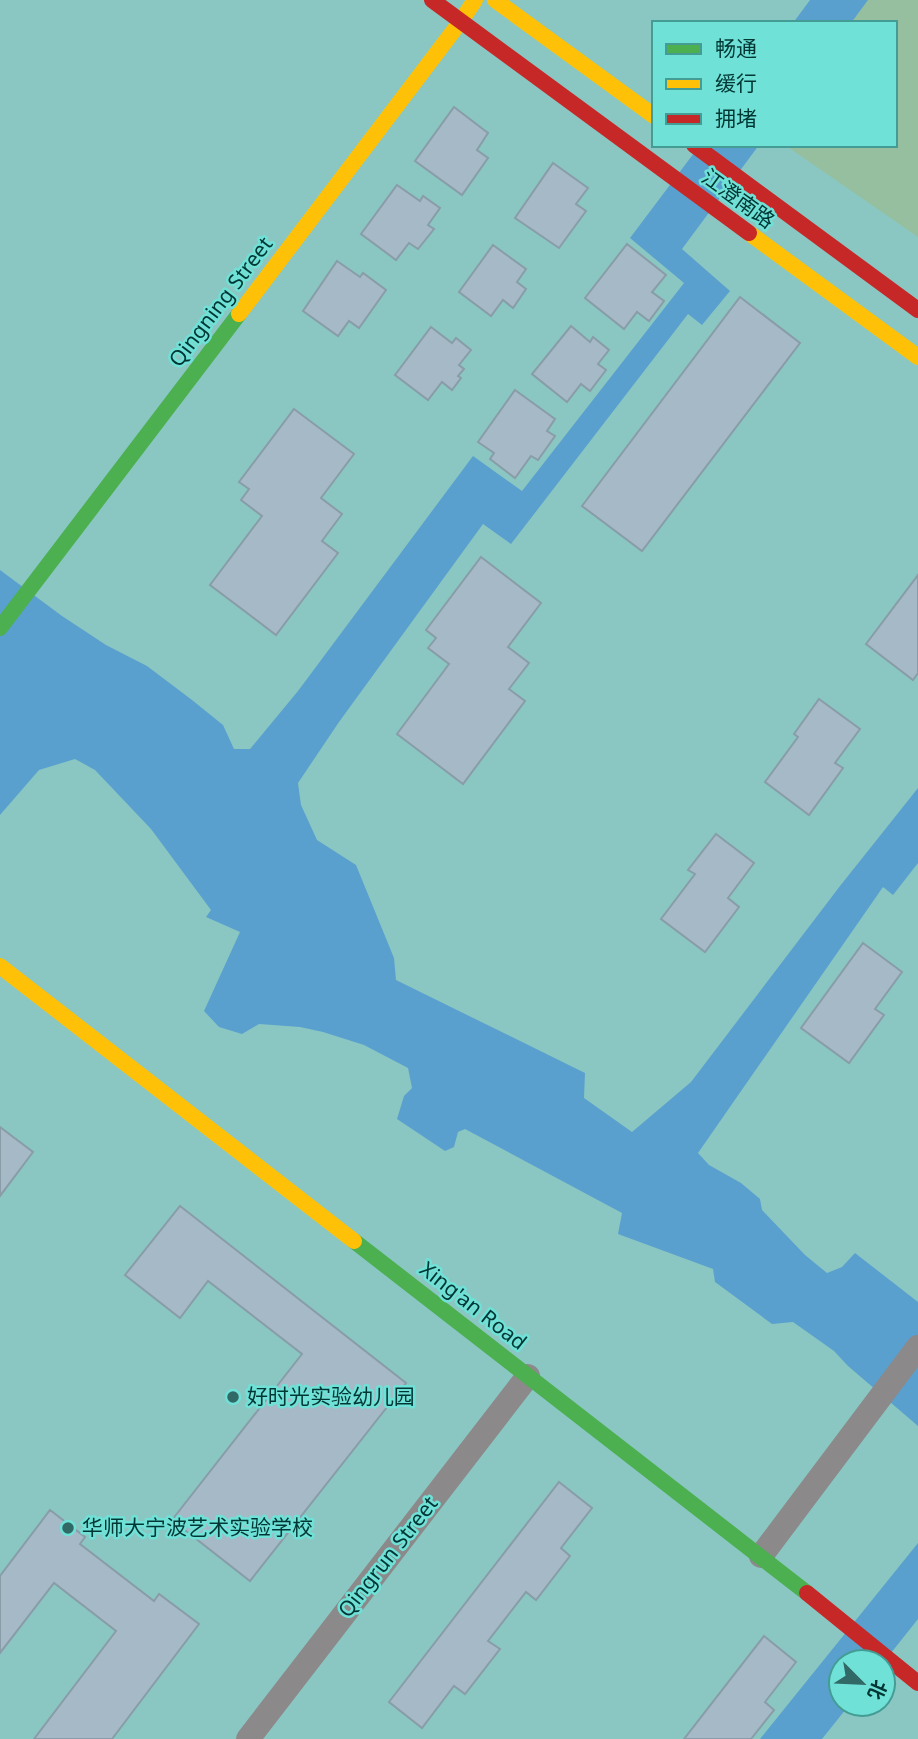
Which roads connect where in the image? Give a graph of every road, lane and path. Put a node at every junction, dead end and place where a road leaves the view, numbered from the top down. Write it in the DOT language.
graph roads {
  1 [pos="432,0"];
  2 [pos="475,0"];
  3 [pos="495,0"];
  4 [pos="461,21"];
  5 [pos="652,115"];
  6 [pos="697,147"];
  7 [pos="918,310"];
  8 [pos="918,357"];
  9 [pos="0,628"];
  10 [pos="0,966"];
  11 [pos="918,1346"];
  12 [pos="528,1376"];
  13 [pos="761,1556"];
  14 [pos="918,1683"];
  15 [pos="248,1739"];
  1 -- 4 [label="street, 江澄南路"];
  2 -- 4 [label="street, Qingning Street"];
  3 -- 5 [label="street"];
  4 -- 8 [label="street, 江澄南路"];
  4 -- 9 [label="street, Qingning Street"];
  6 -- 7 [label="street, 江澄南路"];
  10 -- 12 [label="street, Xing'an Road"];
  11 -- 13 [label="street"];
  12 -- 13 [label="street, Xing'an Road"];
  12 -- 15 [label="street, Qingrun Street"];
  13 -- 14 [label="street, Xing'an Road"];
}
